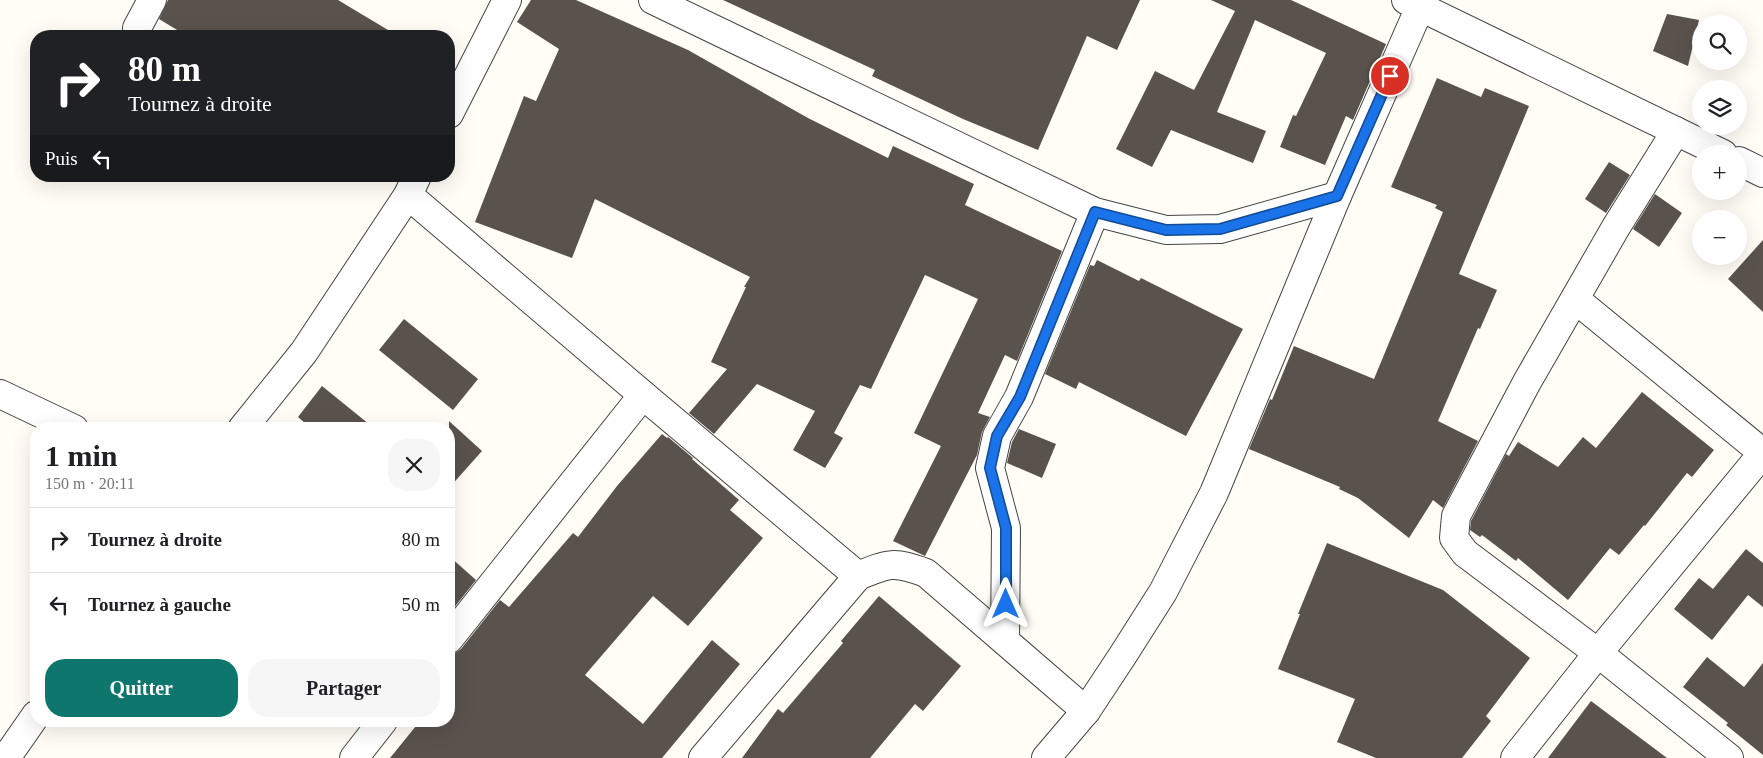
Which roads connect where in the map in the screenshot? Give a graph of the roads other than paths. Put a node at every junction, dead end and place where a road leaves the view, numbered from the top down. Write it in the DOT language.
graph roads {
  1 [pos="152,0"];
  2 [pos="507,0"];
  3 [pos="652,0"];
  4 [pos="1413,3"];
  5 [pos="137,28"];
  6 [pos="455,102"];
  7 [pos="1676,130"];
  8 [pos="1705,145"];
  9 [pos="412,186"];
  10 [pos="1337,196"];
  11 [pos="1095,212"];
  12 [pos="1575,299"];
  13 [pos="0,394"];
  14 [pos="643,395"];
  15 [pos="59,422"];
  16 [pos="248,422"];
  17 [pos="1763,453"];
  18 [pos="858,576"];
  19 [pos="455,631"];
  20 [pos="1005,641"];
  21 [pos="1598,653"];
  22 [pos="1086,711"];
  23 [pos="30,724"];
  24 [pos="378,727"];
  25 [pos="6,758"];
  26 [pos="354,758"];
  27 [pos="703,758"];
  28 [pos="1046,758"];
  29 [pos="1515,758"];
  30 [pos="1729,758"];
  1 -- 5 [label="street"];
  2 -- 6 [label="street"];
  3 -- 11 [label="street"];
  4 -- 7 [label="street"];
  4 -- 10 [label="street"];
  7 -- 8 [label="street"];
  7 -- 12 [label="street"];
  9 -- 14 [label="street"];
  9 -- 16 [label="street"];
  10 -- 11 [label="street"];
  10 -- 22 [label="street"];
  11 -- 20 [label="street"];
  12 -- 17 [label="street"];
  12 -- 21 [label="street"];
  13 -- 15 [label="street"];
  14 -- 18 [label="street"];
  14 -- 19 [label="street"];
  17 -- 21 [label="street"];
  18 -- 20 [label="street"];
  18 -- 27 [label="street"];
  20 -- 22 [label="street"];
  21 -- 29 [label="street"];
  21 -- 30 [label="street"];
  22 -- 28 [label="street"];
  23 -- 25 [label="street"];
  24 -- 26 [label="street"];
}
